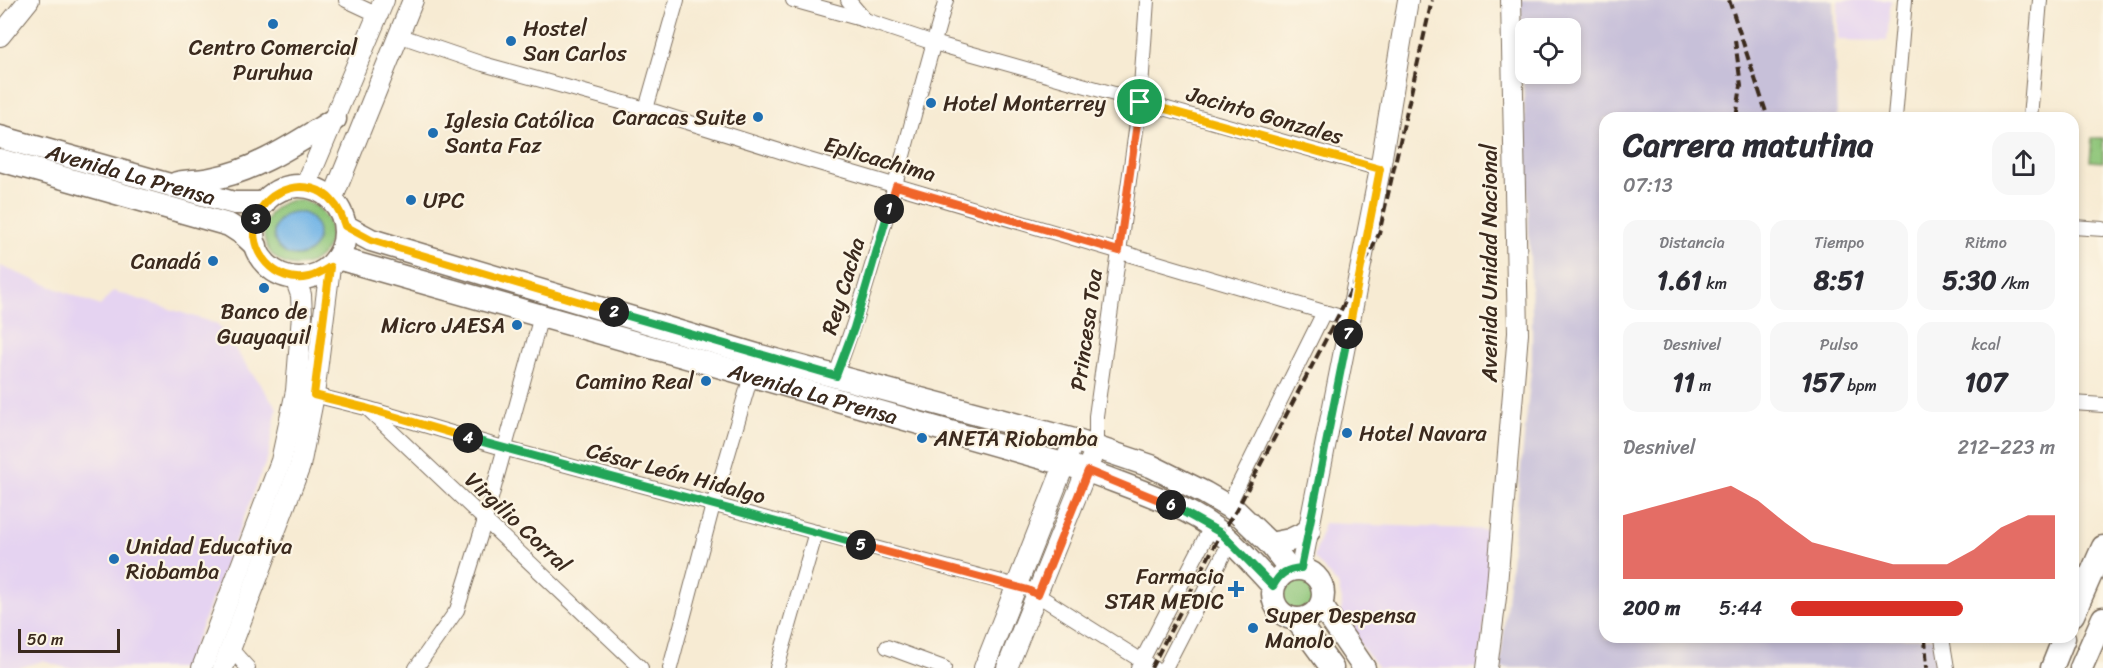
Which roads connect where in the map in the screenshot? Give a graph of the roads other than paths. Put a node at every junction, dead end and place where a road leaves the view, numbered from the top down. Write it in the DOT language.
graph roads {
  1 [pos="12,0"];
  2 [pos="29,0"];
  3 [pos="346,0"];
  4 [pos="413,0"];
  5 [pos="677,0"];
  6 [pos="794,0"];
  7 [pos="848,0"];
  8 [pos="946,0"];
  9 [pos="1148,0"];
  10 [pos="1408,0"];
  11 [pos="1511,0"];
  12 [pos="1905,0"];
  13 [pos="2040,0"];
  14 [pos="381,8"];
  15 [pos="0,15"];
  16 [pos="864,20"];
  17 [pos="398,35"];
  18 [pos="0,36"];
  19 [pos="934,43"];
  20 [pos="1140,102"];
  21 [pos="646,109"];
  22 [pos="1895,112"];
  23 [pos="2031,112"];
  24 [pos="335,119"];
  25 [pos="0,137"];
  26 [pos="0,160"];
  27 [pos="1380,169"];
  28 [pos="166,184"];
  29 [pos="896,186"];
  30 [pos="305,187"];
  31 [pos="332,200"];
  32 [pos="264,203"];
  33 [pos="345,226"];
  34 [pos="2079,227"];
  35 [pos="2103,229"];
  36 [pos="256,246"];
  37 [pos="1119,251"];
  38 [pos="333,263"];
  39 [pos="295,278"];
  40 [pos="1324,312"];
  41 [pos="541,316"];
  42 [pos="1351,320"];
  43 [pos="751,376"];
  44 [pos="836,376"];
  45 [pos="314,395"];
  46 [pos="2079,403"];
  47 [pos="2103,405"];
  48 [pos="366,408"];
  49 [pos="1095,416"];
  50 [pos="1074,440"];
  51 [pos="1096,447"];
  52 [pos="503,448"];
  53 [pos="1064,464"];
  54 [pos="1088,471"];
  55 [pos="713,505"];
  56 [pos="1228,506"];
  57 [pos="485,520"];
  58 [pos="1211,527"];
  59 [pos="1309,531"];
  60 [pos="816,532"];
  61 [pos="1230,542"];
  62 [pos="1270,544"];
  63 [pos="2103,547"];
  64 [pos="1296,569"];
  65 [pos="1273,586"];
  66 [pos="1028,590"];
  67 [pos="2079,600"];
  68 [pos="1321,605"];
  69 [pos="2103,618"];
  70 [pos="1296,619"];
  71 [pos="1943,643"];
  72 [pos="2062,643"];
  73 [pos="887,647"];
  74 [pos="230,648"];
  75 [pos="1144,666"];
  76 [pos="417,667"];
  77 [pos="202,668"];
  78 [pos="223,668"];
  79 [pos="248,668"];
  80 [pos="641,668"];
  81 [pos="670,668"];
  82 [pos="777,668"];
  83 [pos="944,668"];
  84 [pos="984,668"];
  85 [pos="1007,668"];
  86 [pos="1165,668"];
  87 [pos="1332,668"];
  88 [pos="1364,668"];
  89 [pos="1487,668"];
  90 [pos="1947,668"];
  91 [pos="2052,668"];
  92 [pos="2081,668"];
  1 -- 15 [label="street"];
  2 -- 18 [label="street"];
  3 -- 14 [label="street"];
  4 -- 17 [label="street"];
  5 -- 21 [label="street"];
  6 -- 16 [label="street, Jacinto Gonzales"];
  7 -- 16 [label="street"];
  8 -- 19 [label="street, Rey Cacha"];
  9 -- 20 [label="street, Princesa Toa"];
  10 -- 27 [label="street"];
  11 -- 89 [label="street, Avenida Unidad Nacional"];
  12 -- 22 [label="street"];
  13 -- 23 [label="street"];
  14 -- 24 [label="street"];
  16 -- 19 [label="street, Jacinto Gonzales"];
  17 -- 21 [label="street, Eplicachima"];
  17 -- 31 [label="street"];
  19 -- 20 [label="street, Jacinto Gonzales"];
  19 -- 29 [label="street, Rey Cacha"];
  20 -- 27 [label="street, Jacinto Gonzales"];
  20 -- 37 [label="street, Princesa Toa"];
  21 -- 29 [label="street, Eplicachima"];
  24 -- 28 [label="main road"];
  24 -- 30 [label="street"];
  25 -- 28 [label="main road, Avenida La Prensa"];
  26 -- 36 [label="main road, Avenida La Prensa"];
  27 -- 42 [label="street"];
  28 -- 32 [label="main road, Avenida La Prensa"];
  29 -- 37 [label="street, Eplicachima"];
  29 -- 44 [label="street, Rey Cacha"];
  30 -- 31 [label="main road"];
  30 -- 32 [label="main road"];
  31 -- 33 [label="main road"];
  32 -- 36 [label="main road"];
  33 -- 38 [label="main road"];
  33 -- 44 [label="main road, Avenida La Prensa"];
  34 -- 35 [label="street"];
  36 -- 39 [label="main road"];
  37 -- 40 [label="street, Eplicachima"];
  37 -- 49 [label="street, Princesa Toa"];
  38 -- 39 [label="main road"];
  38 -- 41 [label="main road, Avenida La Prensa"];
  38 -- 45 [label="street"];
  39 -- 77 [label="street"];
  40 -- 42 [label="street, Eplicachima"];
  40 -- 56 [label="street"];
  41 -- 43 [label="main road, Avenida La Prensa"];
  41 -- 52 [label="street"];
  42 -- 59 [label="street"];
  43 -- 53 [label="main road, Avenida La Prensa"];
  43 -- 55 [label="street"];
  44 -- 50 [label="main road, Avenida La Prensa"];
  45 -- 48 [label="street, César León Hidalgo"];
  45 -- 74 [label="street"];
  46 -- 47 [label="street"];
  48 -- 52 [label="street, César León Hidalgo"];
  48 -- 57 [label="street, Virgilio Corral"];
  49 -- 50 [label="street"];
  49 -- 51 [label="street, Princesa Toa"];
  50 -- 51 [label="main road, Avenida La Prensa"];
  50 -- 53 [label="street"];
  51 -- 54 [label="street"];
  51 -- 56 [label="main road, Avenida La Prensa"];
  52 -- 55 [label="street, César León Hidalgo"];
  52 -- 57 [label="street"];
  53 -- 54 [label="main road, Avenida La Prensa"];
  53 -- 66 [label="street"];
  54 -- 58 [label="main road, Avenida La Prensa"];
  54 -- 66 [label="street"];
  55 -- 60 [label="street, César León Hidalgo"];
  55 -- 81 [label="street"];
  56 -- 62 [label="main road, Avenida La Prensa"];
  57 -- 76 [label="street"];
  57 -- 80 [label="street, Virgilio Corral"];
  58 -- 61 [label="main road, Avenida La Prensa"];
  58 -- 75 [label="street"];
  59 -- 62 [label="main road"];
  59 -- 64 [label="street"];
  60 -- 66 [label="street, César León Hidalgo"];
  60 -- 82 [label="street"];
  61 -- 65 [label="main road, Avenida La Prensa"];
  61 -- 86 [label="street"];
  62 -- 64 [label="main road, Avenida La Prensa"];
  63 -- 67 [label="main road"];
  64 -- 65 [label="main road"];
  64 -- 68 [label="main road"];
  65 -- 70 [label="main road"];
  66 -- 75 [label="street, César León Hidalgo"];
  66 -- 84 [label="street"];
  66 -- 85 [label="street"];
  68 -- 70 [label="main road"];
  68 -- 88 [label="main road"];
  69 -- 92 [label="main road"];
  70 -- 87 [label="main road"];
  71 -- 90 [label="street"];
  72 -- 91 [label="main road"];
  73 -- 83 [label="street"];
  74 -- 78 [label="street"];
  74 -- 79 [label="street"];
}
